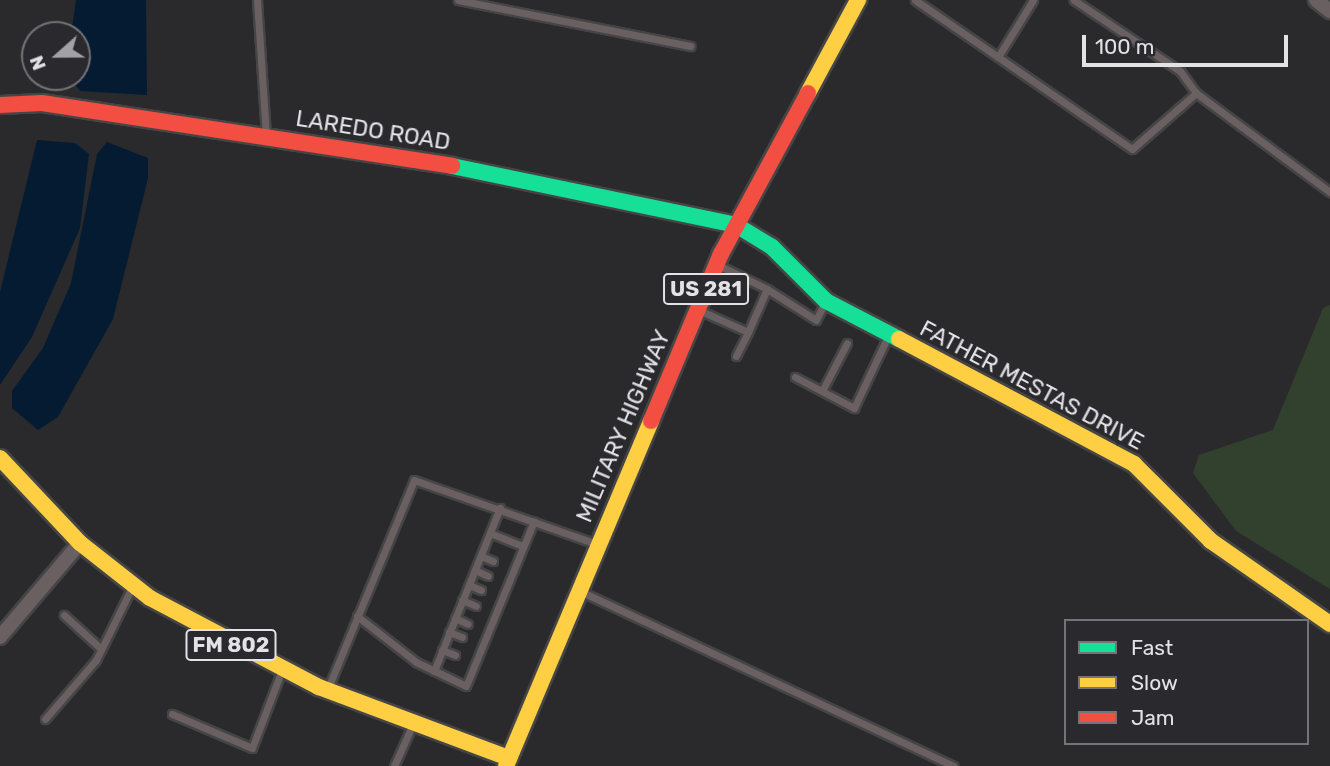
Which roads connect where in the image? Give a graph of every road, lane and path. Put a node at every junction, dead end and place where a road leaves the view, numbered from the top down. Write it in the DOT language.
graph roads {
  1 [pos="257,0"];
  2 [pos="457,0"];
  3 [pos="858,0"];
  4 [pos="915,0"];
  5 [pos="1033,0"];
  6 [pos="1074,0"];
  7 [pos="1316,0"];
  8 [pos="1330,11"];
  9 [pos="690,46"];
  10 [pos="999,57"];
  11 [pos="1196,93"];
  12 [pos="0,104"];
  13 [pos="266,136"];
  14 [pos="1330,192"];
  15 [pos="736,226"];
  16 [pos="717,265"];
  17 [pos="767,289"];
  18 [pos="826,301"];
  19 [pos="697,309"];
  20 [pos="748,332"];
  21 [pos="889,334"];
  22 [pos="847,342"];
  23 [pos="736,356"];
  24 [pos="794,377"];
  25 [pos="821,391"];
  26 [pos="0,458"];
  27 [pos="500,508"];
  28 [pos="534,521"];
  29 [pos="489,533"];
  30 [pos="80,543"];
  31 [pos="597,544"];
  32 [pos="523,546"];
  33 [pos="481,556"];
  34 [pos="493,561"];
  35 [pos="475,570"];
  36 [pos="488,576"];
  37 [pos="133,584"];
  38 [pos="469,584"];
  39 [pos="481,590"];
  40 [pos="579,590"];
  41 [pos="462,600"];
  42 [pos="476,606"];
  43 [pos="64,615"];
  44 [pos="356,617"];
  45 [pos="455,618"];
  46 [pos="468,624"];
  47 [pos="1330,624"];
  48 [pos="449,632"];
  49 [pos="0,637"];
  50 [pos="462,638"];
  51 [pos="99,648"];
  52 [pos="442,650"];
  53 [pos="455,655"];
  54 [pos="283,670"];
  55 [pos="434,671"];
  56 [pos="327,690"];
  57 [pos="172,714"];
  58 [pos="45,719"];
  59 [pos="414,722"];
  60 [pos="508,762"];
  61 [pos="394,766"];
  62 [pos="953,766"];
  1 -- 13 [label="lane"];
  2 -- 9 [label="lane"];
  3 -- 15 [label="street, MILITARY HIGHWAY / US 281"];
  4 -- 10 [label="lane"];
  5 -- 10 [label="lane"];
  6 -- 11 [label="lane"];
  7 -- 8 [label="street"];
  10 -- 11 [label="lane"];
  11 -- 14 [label="lane"];
  12 -- 13 [label="street, LAREDO ROAD"];
  13 -- 15 [label="street, LAREDO ROAD"];
  15 -- 16 [label="street, MILITARY HIGHWAY / US 281"];
  15 -- 18 [label="street, FATHER MESTAS DRIVE"];
  16 -- 17 [label="lane"];
  16 -- 19 [label="street, MILITARY HIGHWAY / US 281"];
  17 -- 18 [label="lane"];
  17 -- 20 [label="lane"];
  18 -- 21 [label="street, FATHER MESTAS DRIVE"];
  19 -- 20 [label="lane"];
  19 -- 31 [label="street, MILITARY HIGHWAY / US 281"];
  20 -- 23 [label="lane"];
  21 -- 25 [label="lane"];
  21 -- 47 [label="street, FATHER MESTAS DRIVE"];
  22 -- 25 [label="lane"];
  24 -- 25 [label="lane"];
  26 -- 30 [label="street, FM 802"];
  27 -- 28 [label="lane"];
  27 -- 29 [label="lane"];
  27 -- 44 [label="lane"];
  28 -- 31 [label="lane"];
  28 -- 32 [label="lane"];
  29 -- 32 [label="lane"];
  29 -- 33 [label="lane"];
  30 -- 37 [label="street, FM 802"];
  30 -- 49 [label="street"];
  31 -- 40 [label="street, MILITARY HIGHWAY / US 281"];
  32 -- 55 [label="lane"];
  33 -- 34 [label="lane"];
  33 -- 35 [label="lane"];
  35 -- 36 [label="lane"];
  35 -- 38 [label="lane"];
  37 -- 51 [label="lane"];
  37 -- 54 [label="street, FM 802"];
  38 -- 39 [label="lane"];
  38 -- 41 [label="lane"];
  40 -- 60 [label="street, MILITARY HIGHWAY / US 281"];
  40 -- 62 [label="lane"];
  41 -- 42 [label="lane"];
  41 -- 45 [label="lane"];
  43 -- 51 [label="lane"];
  44 -- 55 [label="lane"];
  44 -- 56 [label="lane"];
  45 -- 46 [label="lane"];
  45 -- 48 [label="lane"];
  48 -- 50 [label="lane"];
  48 -- 52 [label="lane"];
  51 -- 58 [label="lane"];
  52 -- 53 [label="lane"];
  52 -- 55 [label="lane"];
  54 -- 56 [label="street, FM 802"];
  54 -- 57 [label="lane"];
  56 -- 59 [label="street, FM 802"];
  59 -- 60 [label="street, FM 802"];
  59 -- 61 [label="lane"];
}
